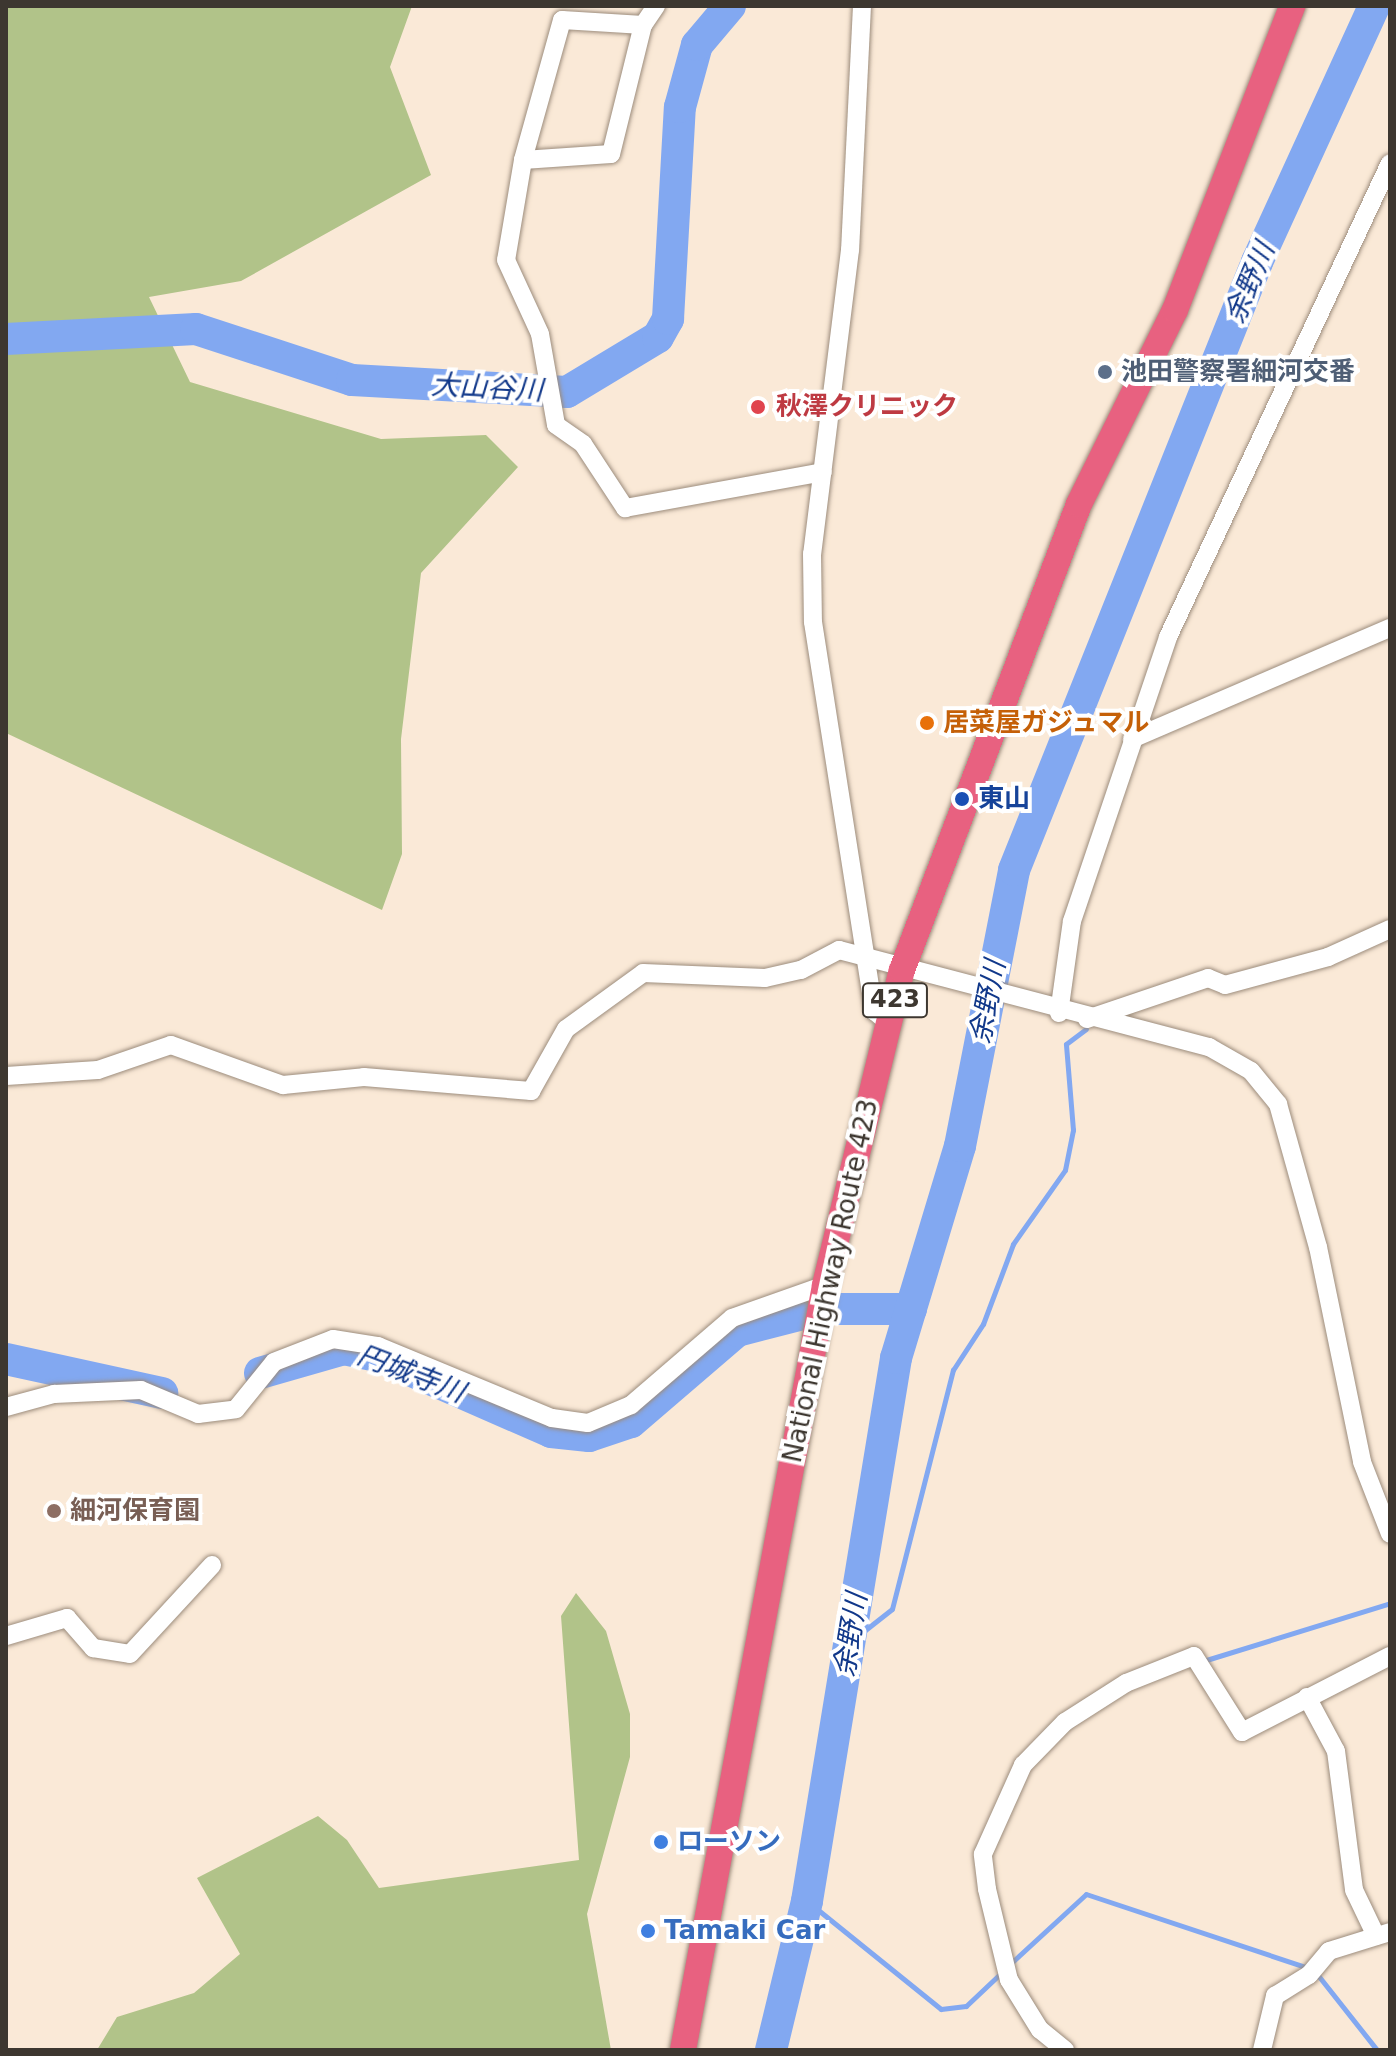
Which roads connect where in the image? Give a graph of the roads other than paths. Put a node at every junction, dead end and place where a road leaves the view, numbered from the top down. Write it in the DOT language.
graph roads {
  1 [pos="656,6"];
  2 [pos="862,6"];
  3 [pos="1292,6"];
  4 [pos="643,25"];
  5 [pos="523,160"];
  6 [pos="1390,163"];
  7 [pos="823,472"];
  8 [pos="1390,628"];
  9 [pos="1132,739"];
  10 [pos="1390,929"];
  11 [pos="864,959"];
  12 [pos="902,970"];
  13 [pos="1054,1012"];
  14 [pos="1087,1019"];
  15 [pos="889,1023"];
  16 [pos="6,1076"];
  17 [pos="825,1285"];
  18 [pos="6,1407"];
  19 [pos="1390,1534"];
  20 [pos="212,1565"];
  21 [pos="6,1636"];
  22 [pos="1390,1656"];
  23 [pos="1307,1697"];
  24 [pos="1383,1934"];
  25 [pos="683,2050"];
  26 [pos="1065,2050"];
  27 [pos="1262,2050"];
  1 -- 4 [label="street"];
  2 -- 7 [label="street"];
  3 -- 12 [label="highway, National Highway Route 423 / 423"];
  4 -- 5 [label="street"];
  4 -- 5 [label="street"];
  5 -- 7 [label="street"];
  6 -- 9 [label="street"];
  7 -- 11 [label="street"];
  8 -- 9 [label="street"];
  9 -- 13 [label="street"];
  10 -- 14 [label="street"];
  11 -- 12 [label="street"];
  11 -- 15 [label="street"];
  11 -- 16 [label="street"];
  12 -- 13 [label="street"];
  12 -- 15 [label="highway, National Highway Route 423 / 423"];
  13 -- 14 [label="street"];
  14 -- 19 [label="street"];
  15 -- 17 [label="highway, National Highway Route 423 / 423"];
  17 -- 18 [label="street"];
  17 -- 25 [label="highway, National Highway Route 423 / 423"];
  20 -- 21 [label="street"];
  22 -- 23 [label="street"];
  23 -- 24 [label="street"];
  23 -- 26 [label="street"];
  24 -- 27 [label="street"];
}
